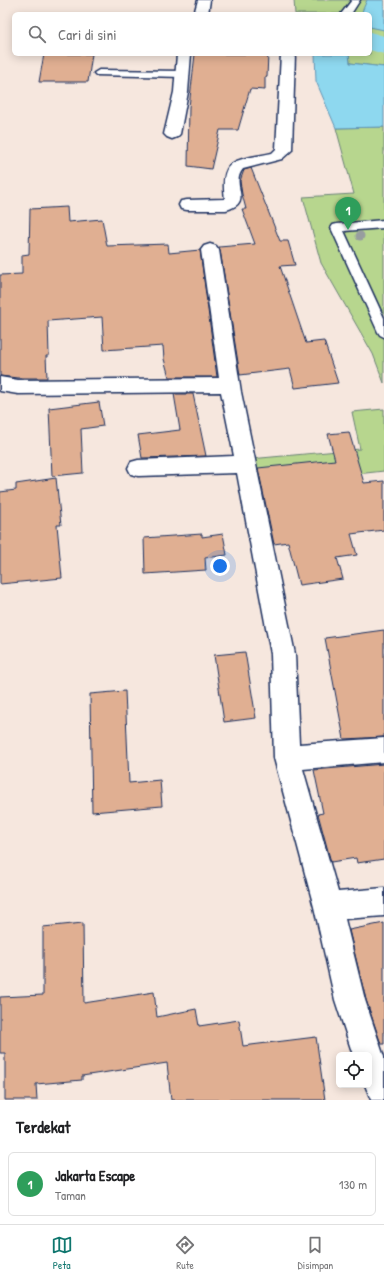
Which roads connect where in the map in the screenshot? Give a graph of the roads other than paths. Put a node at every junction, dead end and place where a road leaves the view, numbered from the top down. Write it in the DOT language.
graph roads {
  1 [pos="204,0"];
  2 [pos="356,0"];
  3 [pos="201,12"];
  4 [pos="347,12"];
  5 [pos="184,56"];
  6 [pos="288,56"];
  7 [pos="99,73"];
  8 [pos="183,74"];
  9 [pos="172,134"];
  10 [pos="188,205"];
  11 [pos="384,224"];
  12 [pos="210,250"];
  13 [pos="384,332"];
  14 [pos="0,384"];
  15 [pos="230,385"];
  16 [pos="246,464"];
  17 [pos="138,468"];
  18 [pos="384,750"];
  19 [pos="287,758"];
  20 [pos="384,902"];
  21 [pos="328,907"];
  22 [pos="367,1052"];
  23 [pos="372,1065"];
  24 [pos="384,1094"];
  1 -- 3 [label="street"];
  2 -- 4 [label="lane"];
  5 -- 8 [label="street"];
  6 -- 10 [label="street"];
  7 -- 8 [label="lane"];
  8 -- 9 [label="street"];
  11 -- 13 [label="lane"];
  12 -- 15 [label="street"];
  14 -- 15 [label="street"];
  15 -- 16 [label="street"];
  16 -- 17 [label="street"];
  16 -- 19 [label="street"];
  18 -- 19 [label="street"];
  19 -- 21 [label="street"];
  20 -- 21 [label="street"];
  21 -- 22 [label="street"];
  23 -- 24 [label="street"];
}
